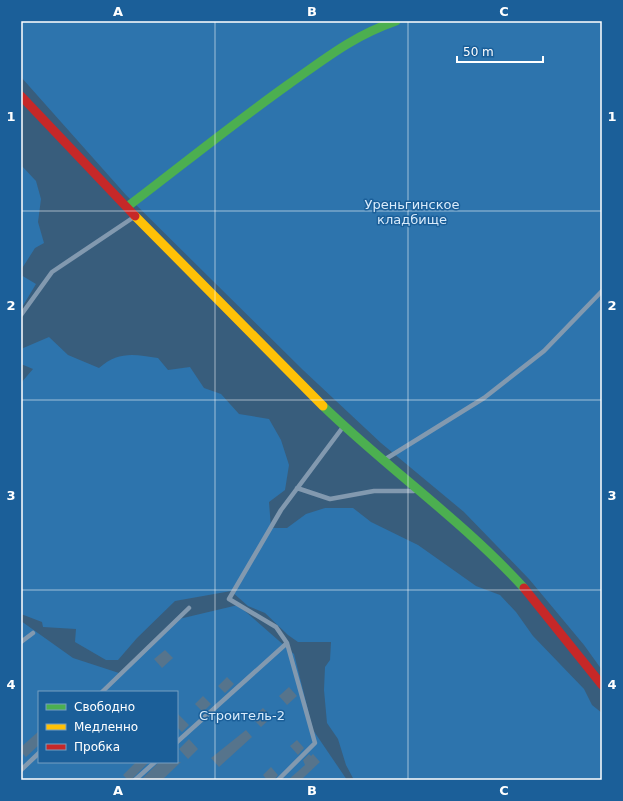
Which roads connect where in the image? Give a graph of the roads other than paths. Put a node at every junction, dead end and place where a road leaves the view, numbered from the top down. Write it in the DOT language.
graph roads {
  1 [pos="396,21"];
  2 [pos="21,96"];
  3 [pos="126,207"];
  4 [pos="135,216"];
  5 [pos="602,291"];
  6 [pos="21,315"];
  7 [pos="344,425"];
  8 [pos="383,461"];
  9 [pos="297,488"];
  10 [pos="418,491"];
  11 [pos="189,608"];
  12 [pos="33,633"];
  13 [pos="21,642"];
  14 [pos="287,643"];
  15 [pos="602,685"];
  16 [pos="103,691"];
  17 [pos="178,741"];
  18 [pos="38,754"];
  19 [pos="154,763"];
  20 [pos="21,770"];
  21 [pos="135,780"];
  22 [pos="278,780"];
  1 -- 3 [label="main road"];
  2 -- 3 [label="main road"];
  3 -- 4 [label="main road"];
  4 -- 6 [label="lane"];
  4 -- 7 [label="main road"];
  5 -- 8 [label="lane"];
  7 -- 8 [label="main road"];
  7 -- 9 [label="lane"];
  8 -- 10 [label="main road"];
  9 -- 10 [label="lane"];
  9 -- 14 [label="lane"];
  10 -- 15 [label="main road"];
  11 -- 16 [label="lane"];
  12 -- 13 [label="lane"];
  14 -- 17 [label="lane"];
  14 -- 22 [label="lane"];
  18 -- 20 [label="lane"];
  19 -- 21 [label="lane"];
}
